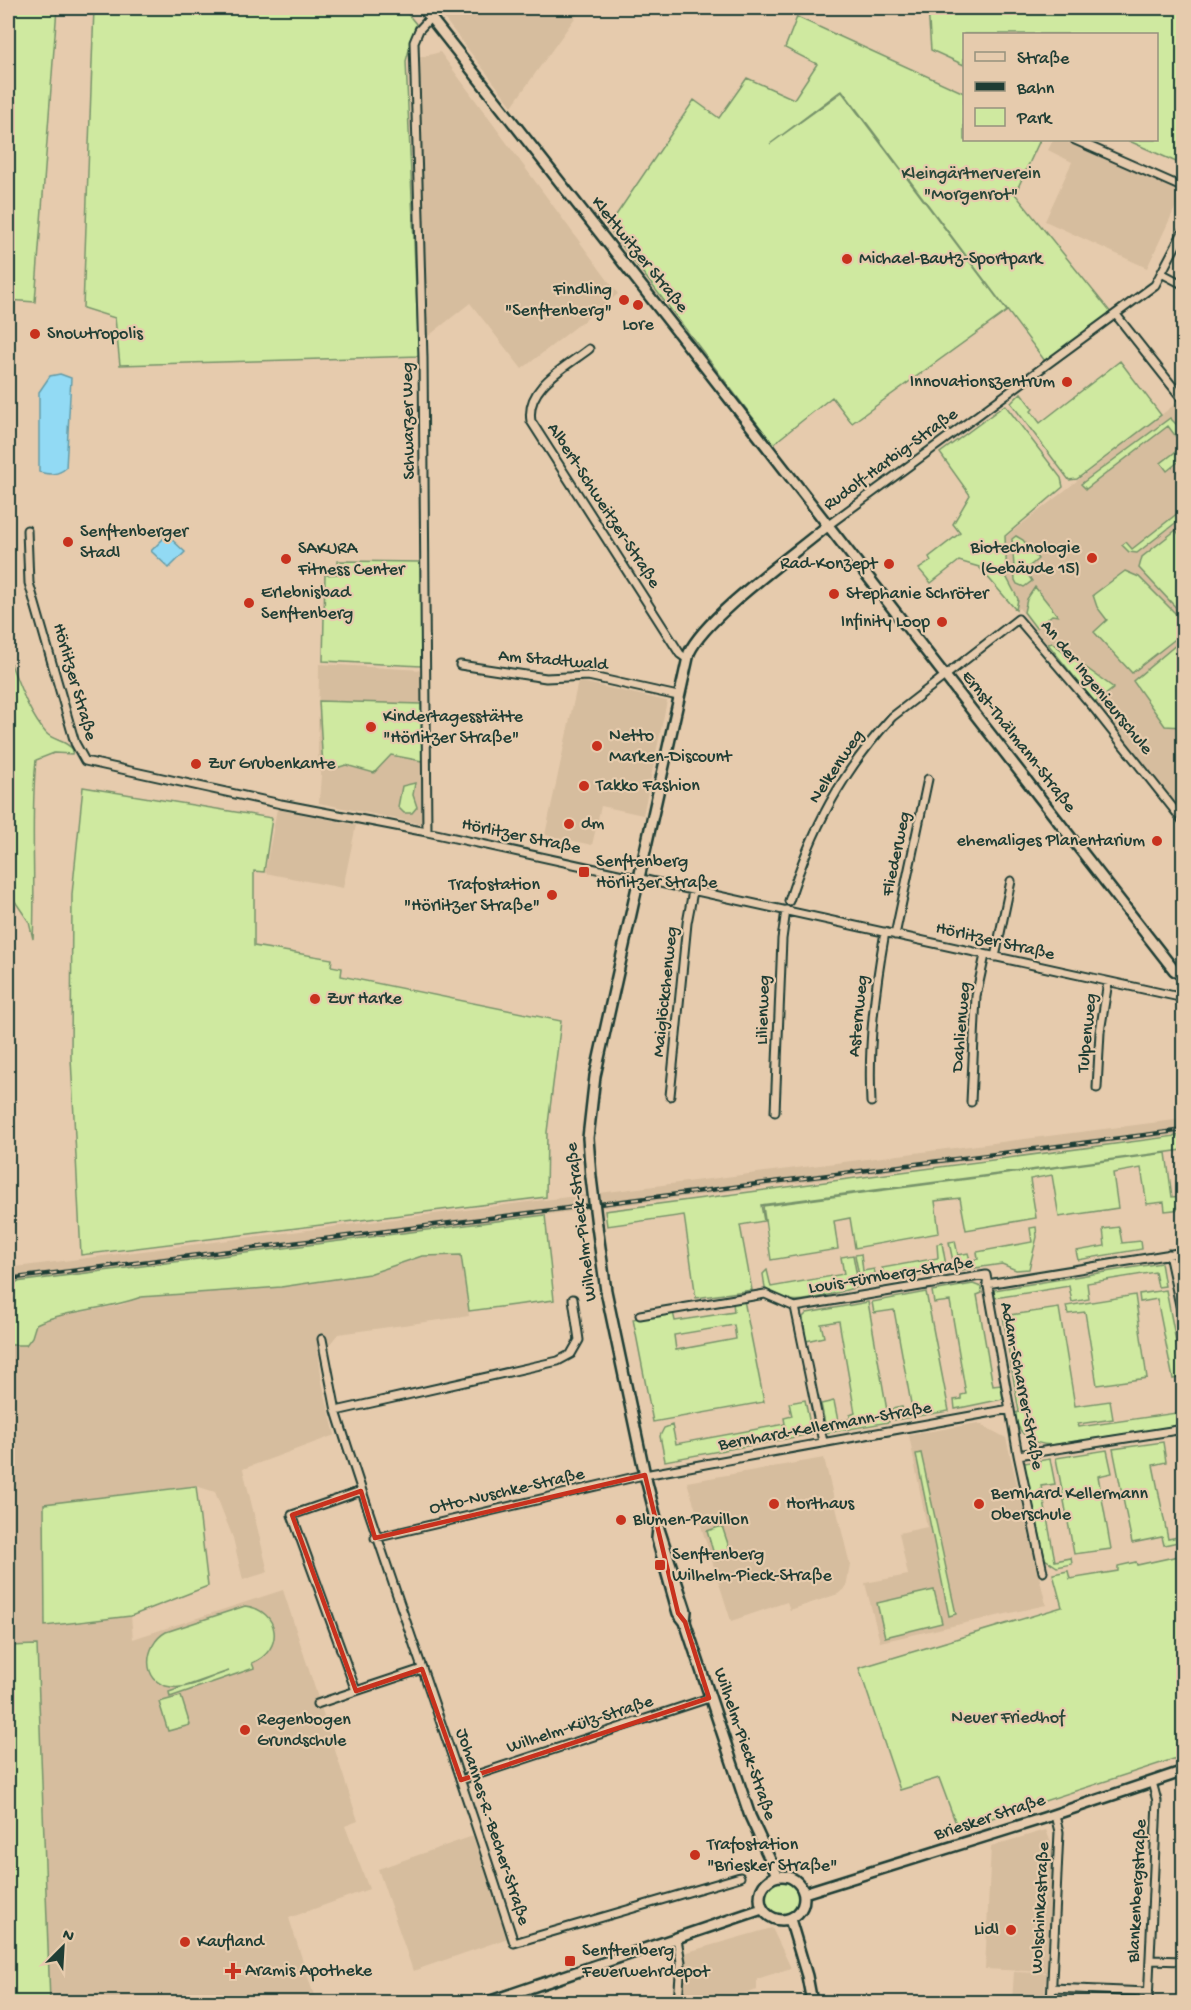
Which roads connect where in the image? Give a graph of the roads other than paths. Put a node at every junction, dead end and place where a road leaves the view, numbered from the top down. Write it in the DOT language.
graph roads {
  1 [pos="423,8"];
  2 [pos="430,17"];
  3 [pos="1077,141"];
  4 [pos="1184,188"];
  5 [pos="1184,230"];
  6 [pos="1163,274"];
  7 [pos="1184,285"];
  8 [pos="1117,316"];
  9 [pos="589,349"];
  10 [pos="1184,401"];
  11 [pos="827,526"];
  12 [pos="27,530"];
  13 [pos="687,659"];
  14 [pos="460,664"];
  15 [pos="945,675"];
  16 [pos="678,696"];
  17 [pos="928,779"];
  18 [pos="1184,822"];
  19 [pos="427,832"];
  20 [pos="638,878"];
  21 [pos="1011,881"];
  22 [pos="693,891"];
  23 [pos="789,901"];
  24 [pos="786,910"];
  25 [pos="885,932"];
  26 [pos="895,935"];
  27 [pos="985,955"];
  28 [pos="995,957"];
  29 [pos="1184,977"];
  30 [pos="1108,982"];
  31 [pos="1184,998"];
  32 [pos="1097,1088"];
  33 [pos="670,1096"];
  34 [pos="871,1102"];
  35 [pos="971,1102"];
  36 [pos="775,1112"];
  37 [pos="1184,1252"];
  38 [pos="1169,1254"];
  39 [pos="986,1275"];
  40 [pos="987,1284"];
  41 [pos="573,1299"];
  42 [pos="795,1307"];
  43 [pos="640,1315"];
  44 [pos="1184,1324"];
  45 [pos="322,1339"];
  46 [pos="1010,1409"];
  47 [pos="336,1411"];
  48 [pos="1184,1429"];
  49 [pos="823,1442"];
  50 [pos="1018,1455"];
  51 [pos="645,1475"];
  52 [pos="361,1491"];
  53 [pos="375,1538"];
  54 [pos="1043,1572"];
  55 [pos="422,1669"];
  56 [pos="356,1691"];
  57 [pos="710,1698"];
  58 [pos="317,1704"];
  59 [pos="1184,1771"];
  60 [pos="461,1780"];
  61 [pos="1152,1782"];
  62 [pos="1055,1815"];
  63 [pos="777,1875"];
  64 [pos="740,1877"];
  65 [pos="804,1893"];
  66 [pos="762,1909"];
  67 [pos="790,1919"];
  68 [pos="677,1939"];
  69 [pos="1150,1960"];
  70 [pos="1184,1961"];
  71 [pos="1052,1988"];
  72 [pos="1148,1992"];
  73 [pos="488,2002"];
  74 [pos="678,2002"];
  75 [pos="812,2002"];
  76 [pos="1051,2002"];
  77 [pos="1148,2002"];
  1 -- 2 [label="main road, Klettwitzer Straße"];
  2 -- 11 [label="main road, Klettwitzer Straße"];
  2 -- 19 [label="street, Schwarzer Weg"];
  3 -- 4 [label="street"];
  5 -- 6 [label="street, Rudolf-Harbig-Straße"];
  6 -- 7 [label="street"];
  6 -- 8 [label="street, Rudolf-Harbig-Straße"];
  8 -- 10 [label="street"];
  8 -- 11 [label="street, Rudolf-Harbig-Straße"];
  9 -- 13 [label="street, Albert-Schweitzer-Straße"];
  11 -- 13 [label="main road, Wilhelm-Pieck-Straße"];
  11 -- 15 [label="main road, Ernst-Thälmann-Straße"];
  12 -- 19 [label="street, Hörlitzer Straße"];
  13 -- 16 [label="main road, Wilhelm-Pieck-Straße"];
  14 -- 16 [label="street, Am Stadtwald"];
  15 -- 18 [label="street, An der Ingenieurschule"];
  15 -- 23 [label="street, Nelkenweg"];
  15 -- 29 [label="main road, Ernst-Thälmann-Straße"];
  16 -- 20 [label="main road, Wilhelm-Pieck-Straße"];
  17 -- 26 [label="street, Fliederweg"];
  19 -- 20 [label="street, Hörlitzer Straße"];
  20 -- 22 [label="street, Hörlitzer Straße"];
  20 -- 51 [label="main road, Wilhelm-Pieck-Straße, bridge"];
  21 -- 28 [label="street"];
  22 -- 24 [label="street, Hörlitzer Straße"];
  22 -- 33 [label="street, Maiglöckchenweg"];
  24 -- 25 [label="street, Hörlitzer Straße"];
  24 -- 36 [label="street, Lilienweg"];
  25 -- 26 [label="street, Hörlitzer Straße"];
  25 -- 34 [label="street, Asternweg"];
  26 -- 27 [label="street, Hörlitzer Straße"];
  27 -- 28 [label="street, Hörlitzer Straße"];
  27 -- 35 [label="street, Dahlienweg"];
  28 -- 30 [label="street, Hörlitzer Straße"];
  30 -- 31 [label="street, Hörlitzer Straße"];
  30 -- 32 [label="street, Tulpenweg"];
  37 -- 38 [label="street"];
  38 -- 40 [label="street"];
  38 -- 44 [label="street"];
  39 -- 40 [label="street, Adam-Scharrer-Straße"];
  39 -- 42 [label="street, Louis-Fürnberg-Straße"];
  40 -- 46 [label="street, Adam-Scharrer-Straße"];
  41 -- 47 [label="street"];
  42 -- 43 [label="street"];
  42 -- 49 [label="street, Louis-Fürnberg-Straße"];
  45 -- 47 [label="street, Johannes-R.-Becher-Straße"];
  46 -- 49 [label="street, Bernhard-Kellermann-Straße"];
  46 -- 50 [label="street, Adam-Scharrer-Straße"];
  47 -- 52 [label="street, Johannes-R.-Becher-Straße"];
  48 -- 50 [label="street"];
  49 -- 51 [label="street, Bernhard-Kellermann-Straße"];
  50 -- 54 [label="street, Adam-Scharrer-Straße"];
  51 -- 53 [label="street, Otto-Nuschke-Straße"];
  51 -- 57 [label="main road, Wilhelm-Pieck-Straße"];
  52 -- 53 [label="street, Johannes-R.-Becher-Straße"];
  52 -- 56 [label="street"];
  53 -- 55 [label="street, Johannes-R.-Becher-Straße"];
  55 -- 56 [label="street"];
  55 -- 60 [label="street, Johannes-R.-Becher-Straße"];
  56 -- 58 [label="street"];
  57 -- 60 [label="street, Wilhelm-Külz-Straße"];
  57 -- 63 [label="main road, Wilhelm-Pieck-Straße"];
  59 -- 61 [label="main road, Briesker Straße"];
  60 -- 64 [label="street, Johannes-R.-Becher-Straße"];
  61 -- 62 [label="main road, Briesker Straße"];
  61 -- 69 [label="street, Blankenbergstraße"];
  62 -- 65 [label="main road, Briesker Straße"];
  62 -- 71 [label="street, Wolschinkastraße"];
  63 -- 65 [label="main road"];
  63 -- 66 [label="main road"];
  65 -- 67 [label="main road"];
  66 -- 67 [label="main road"];
  66 -- 68 [label="main road"];
  67 -- 75 [label="main road"];
  68 -- 73 [label="main road"];
  68 -- 74 [label="street"];
  69 -- 70 [label="street"];
  69 -- 72 [label="street, Blankenbergstraße"];
  71 -- 72 [label="street"];
  71 -- 76 [label="street, Wolschinkastraße"];
  72 -- 77 [label="street, Blankenbergstraße"];
}
